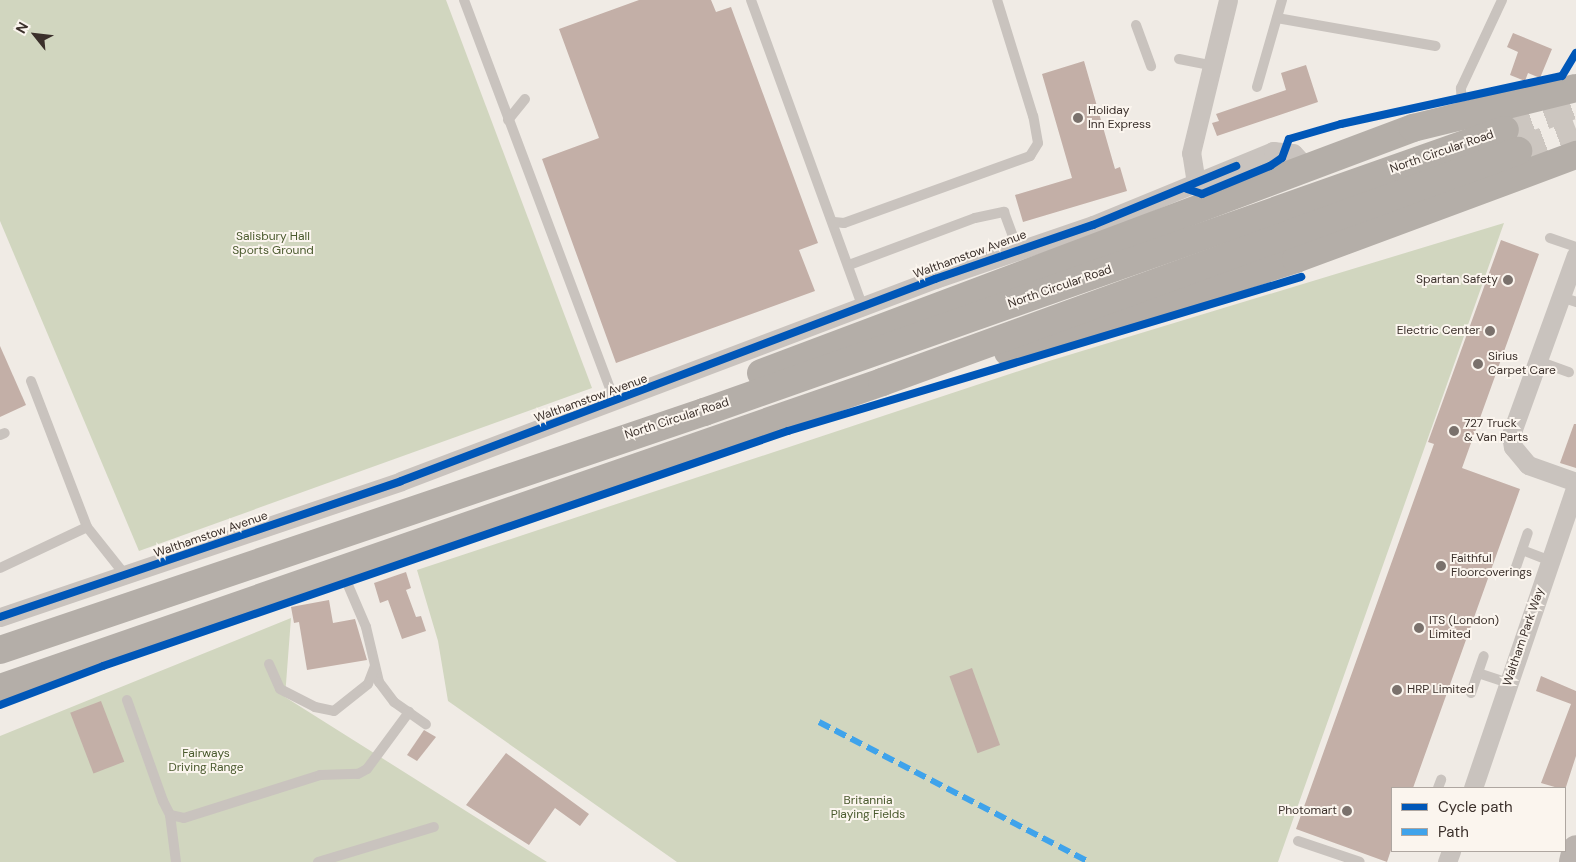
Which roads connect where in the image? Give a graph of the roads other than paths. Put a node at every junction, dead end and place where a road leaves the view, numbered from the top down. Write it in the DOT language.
graph roads {
  1 [pos="464,0"];
  2 [pos="751,0"];
  3 [pos="997,0"];
  4 [pos="1228,0"];
  5 [pos="1282,0"];
  6 [pos="1502,0"];
  7 [pos="1277,18"];
  8 [pos="1136,25"];
  9 [pos="1436,46"];
  10 [pos="1180,59"];
  11 [pos="1211,65"];
  12 [pos="1151,66"];
  13 [pos="1257,87"];
  14 [pos="1576,88"];
  15 [pos="525,99"];
  16 [pos="1463,113"];
  17 [pos="508,120"];
  18 [pos="1576,155"];
  19 [pos="1305,166"];
  20 [pos="1192,186"];
  21 [pos="834,222"];
  22 [pos="1550,238"];
  23 [pos="1576,247"];
  24 [pos="1018,250"];
  25 [pos="1576,255"];
  26 [pos="849,266"];
  27 [pos="1568,300"];
  28 [pos="863,307"];
  29 [pos="1538,360"];
  30 [pos="1569,372"];
  31 [pos="31,381"];
  32 [pos="882,382"];
  33 [pos="615,402"];
  34 [pos="614,440"];
  35 [pos="1576,484"];
  36 [pos="87,527"];
  37 [pos="1528,534"];
  38 [pos="1522,550"];
  39 [pos="1550,561"];
  40 [pos="0,568"];
  41 [pos="341,570"];
  42 [pos="1515,570"];
  43 [pos="127,577"];
  44 [pos="0,618"];
  45 [pos="0,650"];
  46 [pos="1484,656"];
  47 [pos="269,664"];
  48 [pos="375,666"];
  49 [pos="1478,673"];
  50 [pos="1508,684"];
  51 [pos="0,688"];
  52 [pos="1471,693"];
  53 [pos="127,700"];
  54 [pos="409,712"];
  55 [pos="426,724"];
  56 [pos="1473,787"];
  57 [pos="170,815"];
  58 [pos="434,827"];
  59 [pos="1298,841"];
  60 [pos="1576,849"];
  61 [pos="176,862"];
  62 [pos="318,862"];
  63 [pos="1360,862"];
  64 [pos="1573,862"];
  1 -- 17 [label="lane"];
  2 -- 21 [label="lane"];
  3 -- 21 [label="lane"];
  4 -- 11 [label="street"];
  5 -- 7 [label="lane"];
  6 -- 16 [label="lane"];
  7 -- 9 [label="lane"];
  7 -- 13 [label="lane"];
  8 -- 12 [label="lane"];
  10 -- 11 [label="lane"];
  11 -- 20 [label="street"];
  14 -- 16 [label="highway"];
  15 -- 17 [label="lane"];
  16 -- 19 [label="highway"];
  17 -- 33 [label="lane"];
  18 -- 32 [label="highway"];
  19 -- 20 [label="street, Walthamstow Avenue"];
  19 -- 34 [label="highway"];
  20 -- 24 [label="street, Walthamstow Avenue"];
  21 -- 26 [label="lane"];
  22 -- 23 [label="lane"];
  24 -- 26 [label="lane"];
  24 -- 28 [label="street, Walthamstow Avenue"];
  25 -- 27 [label="street, Waltham Park Way"];
  26 -- 28 [label="lane"];
  27 -- 29 [label="street, Waltham Park Way"];
  28 -- 33 [label="street, Walthamstow Avenue"];
  29 -- 30 [label="lane"];
  29 -- 35 [label="street, Waltham Park Way"];
  31 -- 36 [label="lane"];
  32 -- 34 [label="highway, North Circular Road"];
  32 -- 41 [label="highway"];
  33 -- 43 [label="street, Walthamstow Avenue"];
  34 -- 45 [label="highway"];
  35 -- 39 [label="street, Waltham Park Way"];
  36 -- 40 [label="lane"];
  36 -- 43 [label="lane"];
  37 -- 38 [label="lane"];
  38 -- 39 [label="lane"];
  38 -- 42 [label="lane"];
  39 -- 50 [label="street, Waltham Park Way"];
  41 -- 48 [label="lane"];
  41 -- 51 [label="highway"];
  43 -- 44 [label="street, Walthamstow Avenue"];
  46 -- 49 [label="lane"];
  47 -- 48 [label="lane"];
  48 -- 54 [label="lane"];
  49 -- 50 [label="lane"];
  49 -- 52 [label="lane"];
  50 -- 56 [label="street, Waltham Park Way"];
  53 -- 57 [label="lane"];
  54 -- 55 [label="lane"];
  54 -- 57 [label="lane"];
  57 -- 61 [label="lane"];
  58 -- 62 [label="lane"];
  59 -- 63 [label="lane"];
  60 -- 64 [label="main road"];
}
